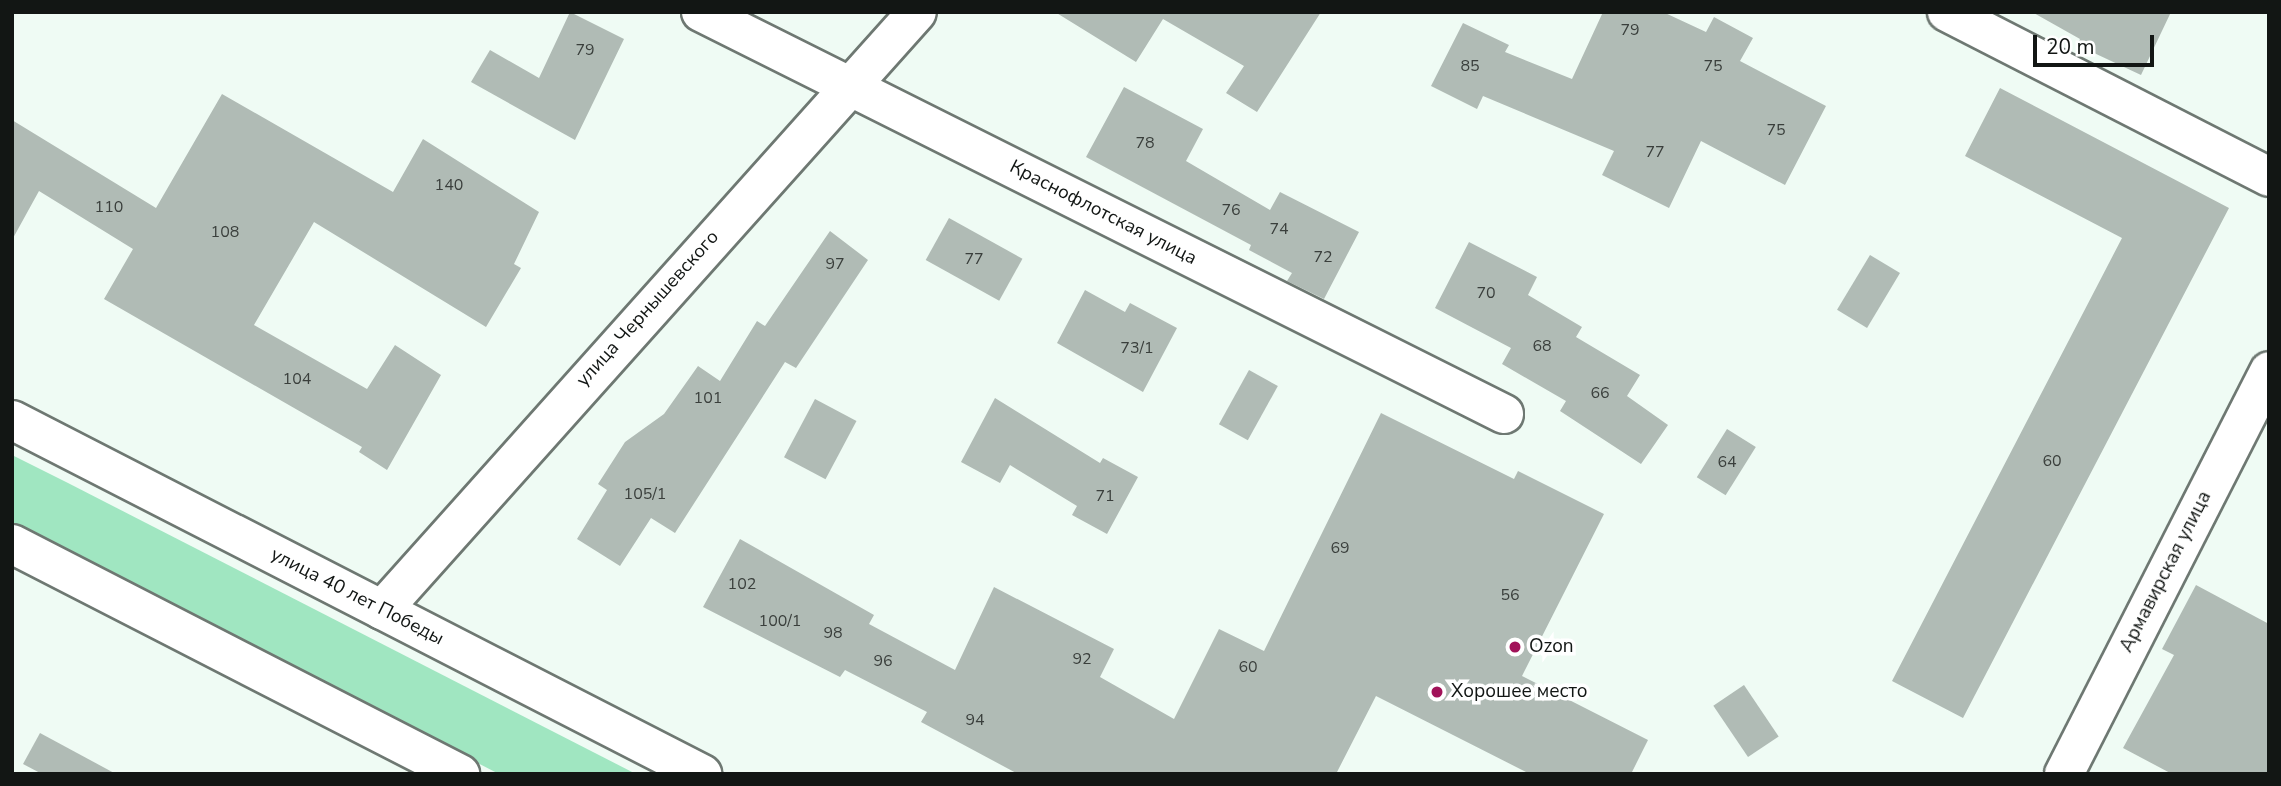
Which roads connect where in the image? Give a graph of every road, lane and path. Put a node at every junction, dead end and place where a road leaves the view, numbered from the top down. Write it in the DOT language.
graph roads {
  1 [pos="701,12"];
  2 [pos="917,12"];
  3 [pos="1947,12"];
  4 [pos="850,86"];
  5 [pos="2269,177"];
  6 [pos="2269,371"];
  7 [pos="1504,414"];
  8 [pos="12,420"];
  9 [pos="12,544"];
  10 [pos="383,610"];
  11 [pos="460,774"];
  12 [pos="702,774"];
  13 [pos="2064,774"];
  1 -- 4 [label="street, Краснофлотская улица"];
  2 -- 4 [label="street, улица Чернышевского"];
  3 -- 5 [label="street"];
  4 -- 7 [label="street, Краснофлотская улица"];
  4 -- 10 [label="street, улица Чернышевского"];
  6 -- 13 [label="street, Армавирская улица"];
  8 -- 10 [label="street, улица 40 лет Победы"];
  9 -- 11 [label="street"];
  10 -- 12 [label="street, улица 40 лет Победы"];
}
